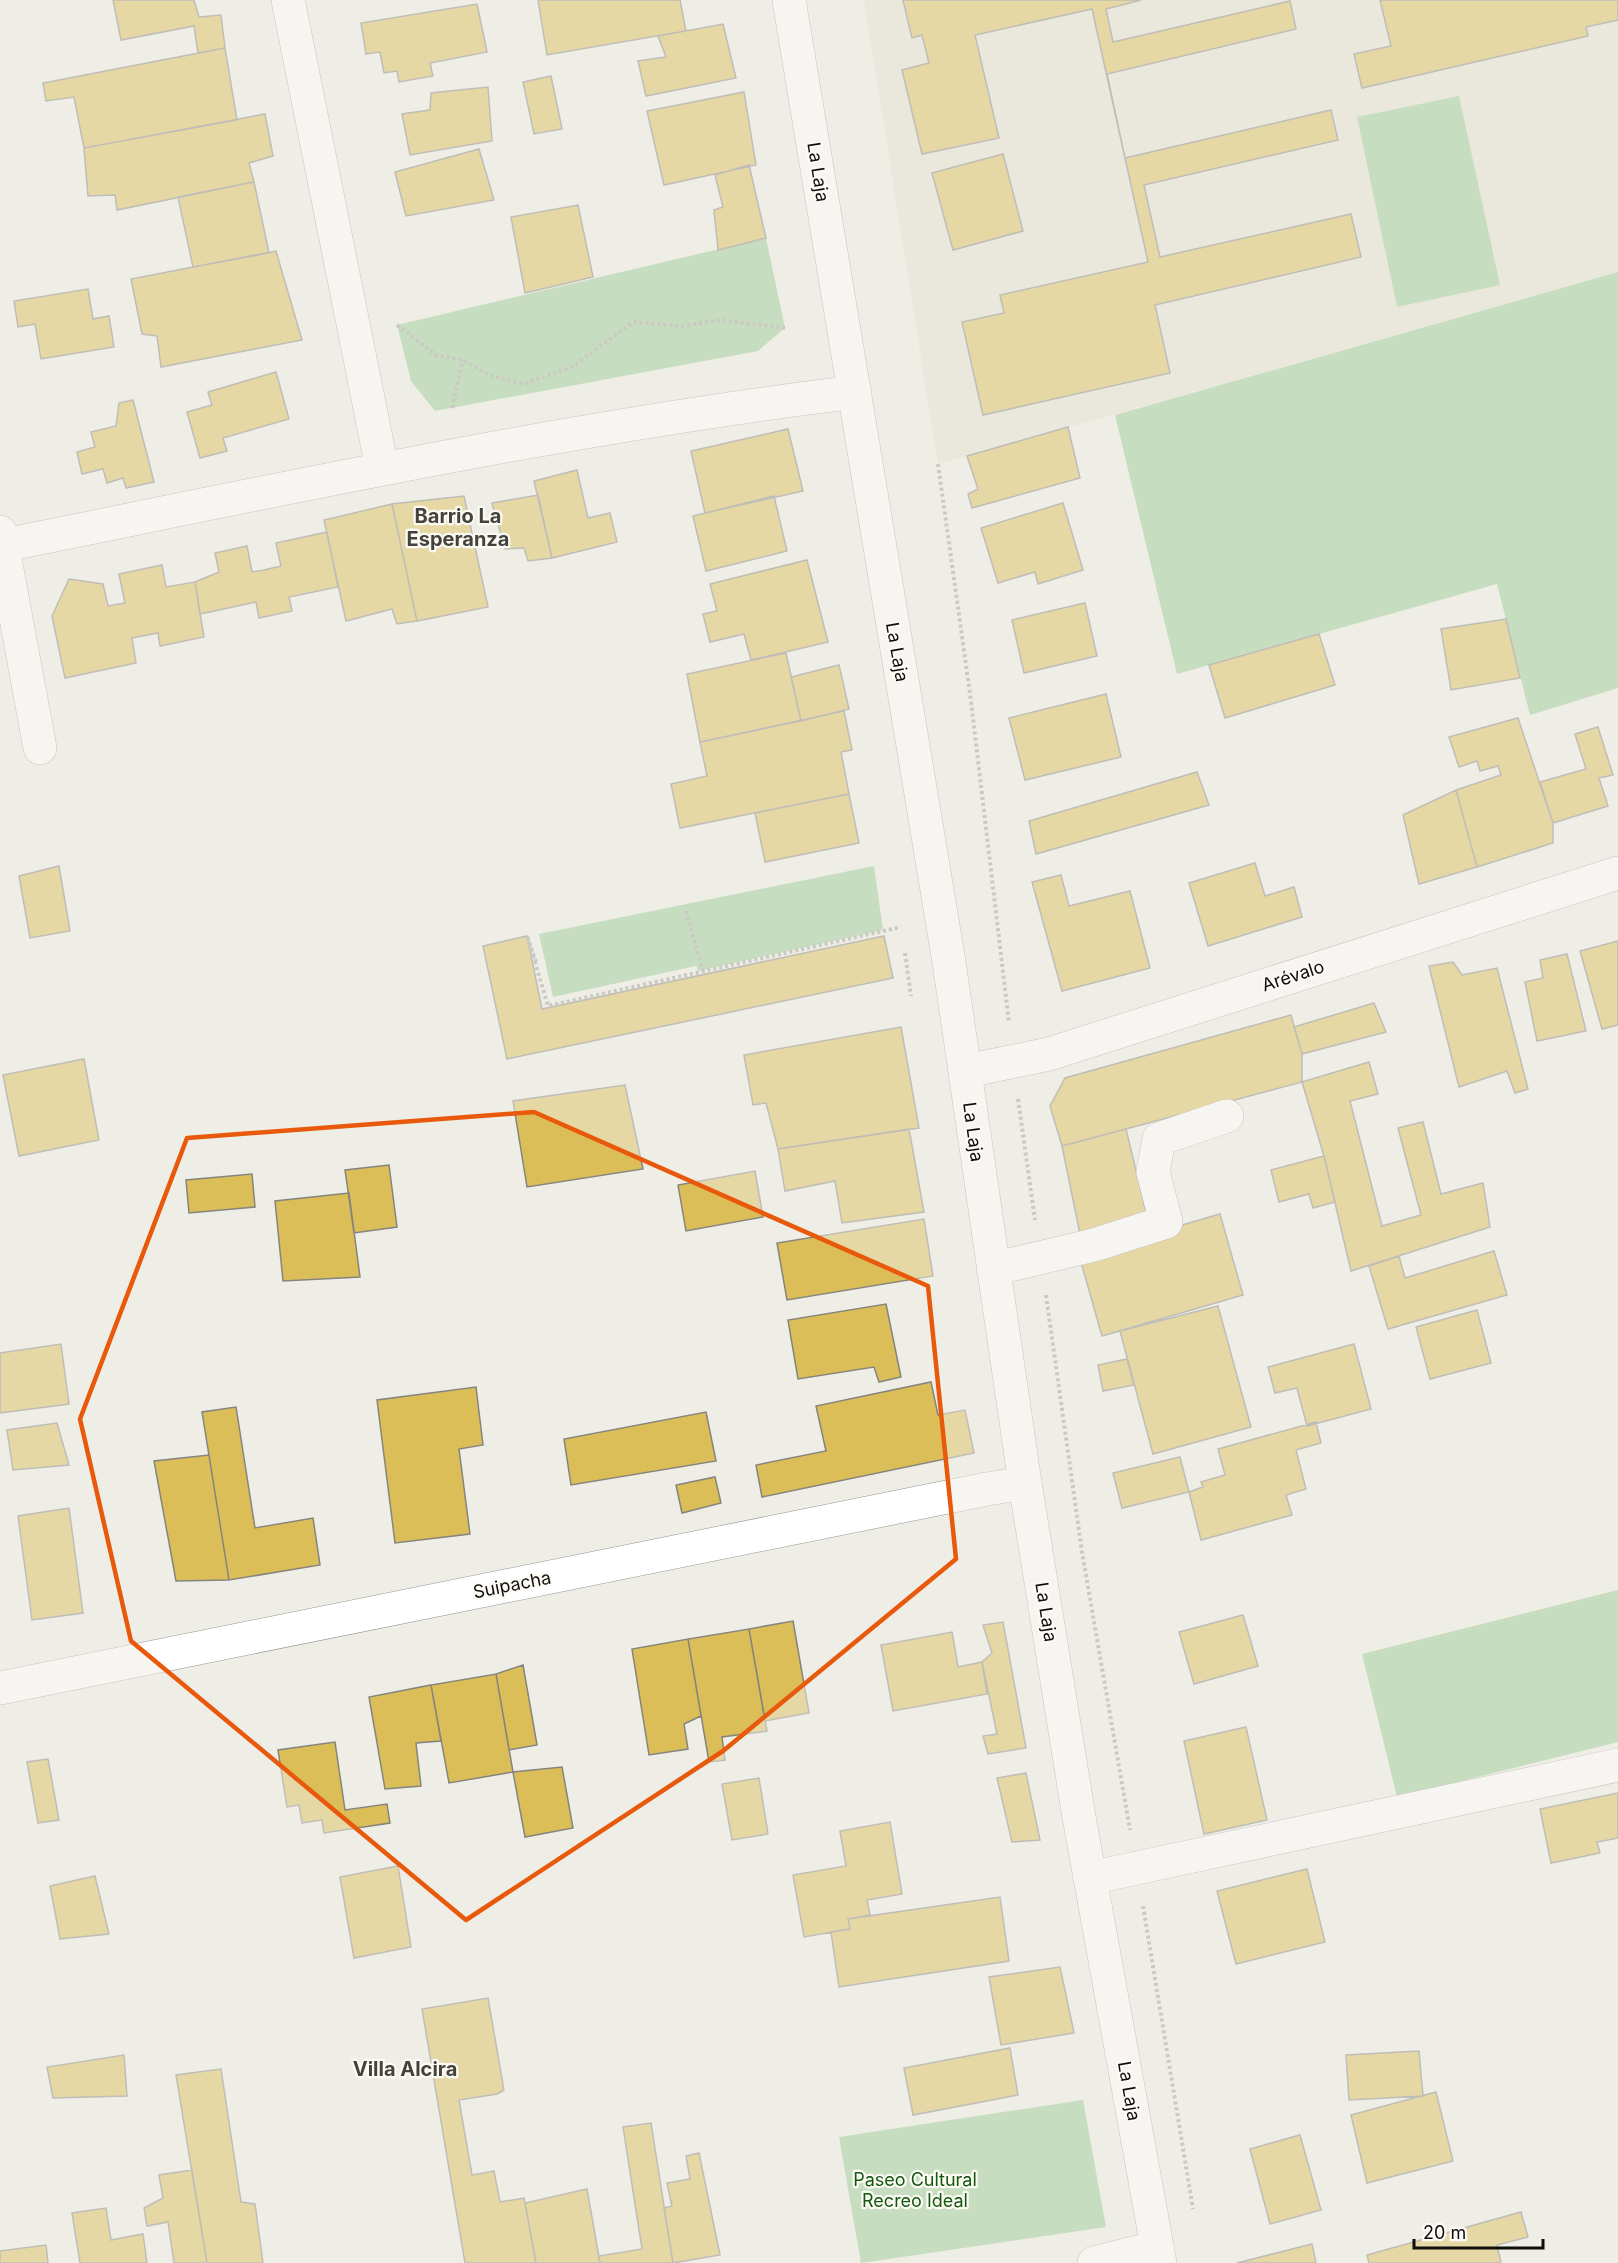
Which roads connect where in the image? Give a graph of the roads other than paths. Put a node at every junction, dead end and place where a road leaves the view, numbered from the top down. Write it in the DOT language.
graph roads {
  1 [pos="288,0"];
  2 [pos="789,0"];
  3 [pos="855,392"];
  4 [pos="382,468"];
  5 [pos="1,541"];
  6 [pos="40,748"];
  7 [pos="1618,873"];
  8 [pos="965,1069"];
  9 [pos="1227,1116"];
  10 [pos="993,1269"];
  11 [pos="1025,1483"];
  12 [pos="0,1688"];
  13 [pos="1618,1765"];
  14 [pos="1090,1878"];
  15 [pos="1159,2255"];
  16 [pos="1094,2263"];
  1 -- 4 [label="street"];
  2 -- 3 [label="street, La Laja"];
  3 -- 4 [label="street"];
  3 -- 8 [label="street, La Laja"];
  4 -- 5 [label="street"];
  5 -- 6 [label="street"];
  7 -- 8 [label="street, Arévalo"];
  8 -- 10 [label="street, La Laja"];
  9 -- 10 [label="street"];
  10 -- 11 [label="street, La Laja"];
  11 -- 12 [label="street, Suipacha"];
  11 -- 14 [label="street, La Laja"];
  13 -- 14 [label="street"];
  14 -- 15 [label="street, La Laja"];
  15 -- 16 [label="street"];
}
